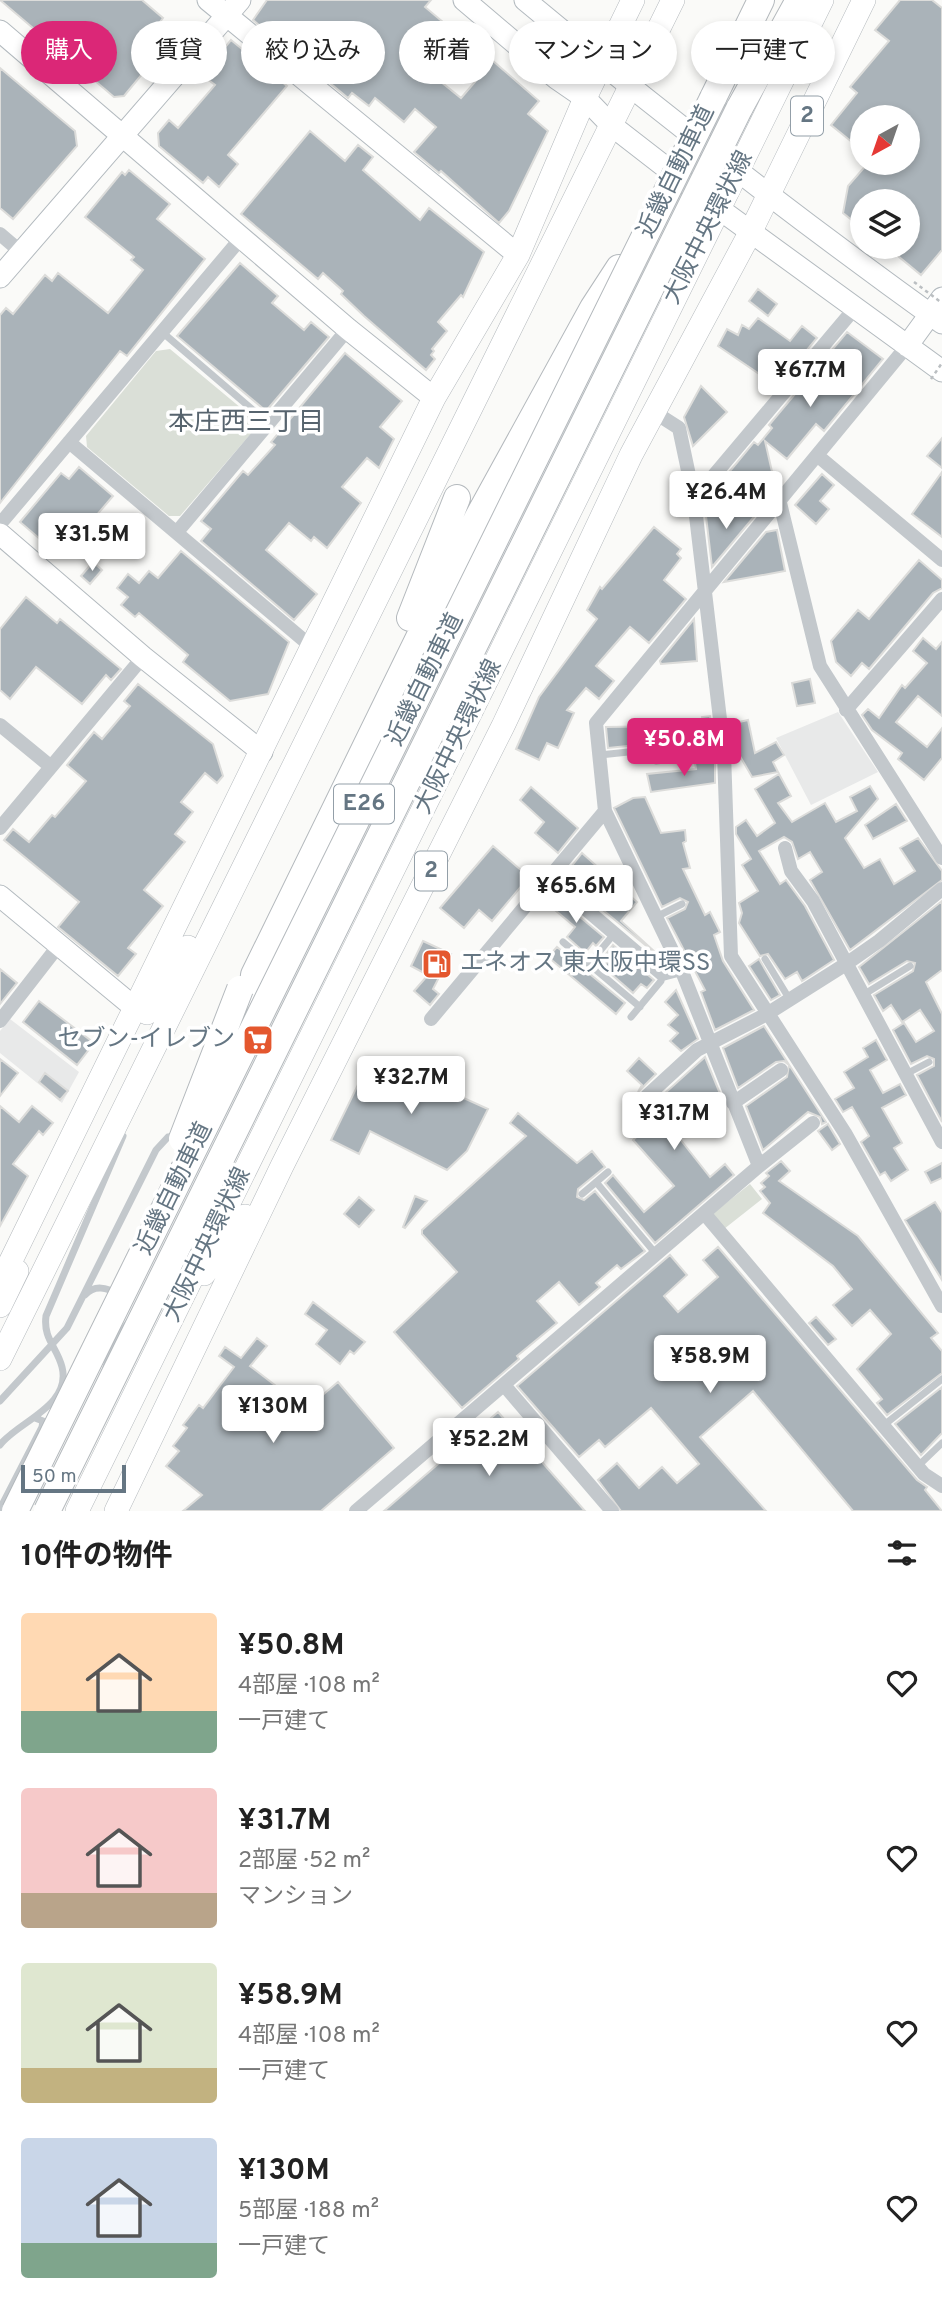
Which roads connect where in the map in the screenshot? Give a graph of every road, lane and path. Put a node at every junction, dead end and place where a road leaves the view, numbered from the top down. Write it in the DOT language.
graph roads {
  1 [pos="208,0"];
  2 [pos="464,0"];
  3 [pos="525,0"];
  4 [pos="633,0"];
  5 [pos="673,0"];
  6 [pos="761,0"];
  7 [pos="793,0"];
  8 [pos="799,0"];
  9 [pos="822,0"];
  10 [pos="864,0"];
  11 [pos="233,8"];
  12 [pos="552,21"];
  13 [pos="623,21"];
  14 [pos="0,31"];
  15 [pos="592,84"];
  16 [pos="625,84"];
  17 [pos="630,89"];
  18 [pos="585,98"];
  19 [pos="739,109"];
  20 [pos="611,125"];
  21 [pos="122,135"];
  22 [pos="737,173"];
  23 [pos="768,194"];
  24 [pos="718,208"];
  25 [pos="653,221"];
  26 [pos="750,233"];
  27 [pos="0,234"];
  28 [pos="242,237"];
  29 [pos="21,252"];
  30 [pos="518,255"];
  31 [pos="0,277"];
  32 [pos="915,282"];
  33 [pos="855,308"];
  34 [pos="939,310"];
  35 [pos="348,329"];
  36 [pos="162,332"];
  37 [pos="907,346"];
  38 [pos="942,363"];
  39 [pos="936,375"];
  40 [pos="434,398"];
  41 [pos="654,412"];
  42 [pos="268,424"];
  43 [pos="69,442"];
  44 [pos="818,456"];
  45 [pos="457,498"];
  46 [pos="694,499"];
  47 [pos="780,503"];
  48 [pos="0,524"];
  49 [pos="562,529"];
  50 [pos="177,532"];
  51 [pos="0,534"];
  52 [pos="942,560"];
  53 [pos="704,591"];
  54 [pos="942,599"];
  55 [pos="313,648"];
  56 [pos="143,657"];
  57 [pos="846,710"];
  58 [pos="0,725"];
  59 [pos="503,726"];
  60 [pos="262,752"];
  61 [pos="724,753"];
  62 [pos="599,755"];
  63 [pos="50,766"];
  64 [pos="605,811"];
  65 [pos="269,812"];
  66 [pos="0,828"];
  67 [pos="785,848"];
  68 [pos="940,851"];
  69 [pos="548,877"];
  70 [pos="942,889"];
  71 [pos="0,896"];
  72 [pos="682,904"];
  73 [pos="656,917"];
  74 [pos="614,934"];
  75 [pos="563,942"];
  76 [pos="59,945"];
  77 [pos="765,959"];
  78 [pos="589,964"];
  79 [pos="846,964"];
  80 [pos="910,966"];
  81 [pos="681,970"];
  82 [pos="662,974"];
  83 [pos="863,995"];
  84 [pos="790,1000"];
  85 [pos="5,1005"];
  86 [pos="640,1007"];
  87 [pos="135,1008"];
  88 [pos="260,1013"];
  89 [pos="767,1014"];
  90 [pos="632,1017"];
  91 [pos="431,1019"];
  92 [pos="0,1021"];
  93 [pos="709,1044"];
  94 [pos="929,1062"];
  95 [pos="781,1070"];
  96 [pos="906,1074"];
  97 [pos="101,1078"];
  98 [pos="131,1094"];
  99 [pos="647,1096"];
  100 [pos="733,1103"];
  101 [pos="813,1123"];
  102 [pos="942,1142"];
  103 [pos="282,1166"];
  104 [pos="759,1167"];
  105 [pos="608,1172"];
  106 [pos="596,1182"];
  107 [pos="582,1194"];
  108 [pos="38,1206"];
  109 [pos="704,1213"];
  110 [pos="656,1254"];
  111 [pos="0,1283"];
  112 [pos="82,1298"];
  113 [pos="127,1301"];
  114 [pos="179,1302"];
  115 [pos="0,1306"];
  116 [pos="942,1306"];
  117 [pos="130,1310"];
  118 [pos="129,1322"];
  119 [pos="101,1338"];
  120 [pos="51,1347"];
  121 [pos="0,1359"];
  122 [pos="942,1379"];
  123 [pos="504,1385"];
  124 [pos="0,1401"];
  125 [pos="35,1418"];
  126 [pos="883,1426"];
  127 [pos="942,1443"];
  128 [pos="0,1445"];
  129 [pos="918,1466"];
  130 [pos="942,1486"];
  131 [pos="0,1508"];
  132 [pos="15,1511"];
  133 [pos="40,1511"];
  134 [pos="47,1511"];
  135 [pos="77,1511"];
  136 [pos="116,1511"];
  137 [pos="356,1511"];
  138 [pos="612,1511"];
  1 -- 11 [label="street"];
  2 -- 18 [label="street"];
  3 -- 12 [label="street"];
  4 -- 13 [label="main road"];
  5 -- 17 [label="main road"];
  6 -- 25 [label="highway, 近畿自動車道 / E26, bridge"];
  7 -- 19 [label="highway, 近畿自動車道 / E26"];
  8 -- 19 [label="highway"];
  9 -- 22 [label="main road, 大阪中央環状線 / 2"];
  10 -- 23 [label="main road, 2"];
  11 -- 21 [label="street"];
  11 -- 30 [label="street"];
  14 -- 21 [label="street"];
  15 -- 18 [label="main road"];
  16 -- 17 [label="street"];
  17 -- 20 [label="main road"];
  17 -- 22 [label="street"];
  18 -- 20 [label="street"];
  18 -- 30 [label="main road"];
  19 -- 134 [label="highway, 近畿自動車道 / E26, bridge"];
  20 -- 24 [label="street"];
  20 -- 65 [label="main road"];
  21 -- 28 [label="street"];
  21 -- 29 [label="street"];
  22 -- 23 [label="street"];
  22 -- 24 [label="main road, 大阪中央環状線 / 2"];
  23 -- 26 [label="main road, 2"];
  23 -- 34 [label="street"];
  24 -- 26 [label="street"];
  24 -- 49 [label="main road, 大阪中央環状線 / 2"];
  25 -- 88 [label="highway, bridge"];
  25 -- 119 [label="highway, 近畿自動車道 / E26, bridge"];
  26 -- 33 [label="street"];
  26 -- 41 [label="main road, 2"];
  27 -- 29 [label="street"];
  28 -- 35 [label="street"];
  28 -- 36 [label="street"];
  29 -- 31 [label="street"];
  30 -- 40 [label="main road"];
  32 -- 34 [label="path, bridge"];
  33 -- 37 [label="street"];
  33 -- 46 [label="street"];
  34 -- 37 [label="street"];
  35 -- 40 [label="street"];
  35 -- 42 [label="street"];
  36 -- 42 [label="lane"];
  36 -- 43 [label="street"];
  37 -- 39 [label="street"];
  37 -- 44 [label="street"];
  38 -- 39 [label="path, bridge"];
  40 -- 55 [label="main road"];
  41 -- 46 [label="street"];
  41 -- 59 [label="main road, 2"];
  42 -- 50 [label="street"];
  43 -- 48 [label="street"];
  43 -- 50 [label="street"];
  44 -- 47 [label="street"];
  44 -- 52 [label="street"];
  45 -- 119 [label="highway, bridge"];
  46 -- 47 [label="street"];
  46 -- 53 [label="street"];
  47 -- 53 [label="street"];
  47 -- 57 [label="street"];
  49 -- 59 [label="main road"];
  49 -- 114 [label="main road, 大阪中央環状線 / 2"];
  50 -- 55 [label="street"];
  51 -- 56 [label="street"];
  53 -- 61 [label="street"];
  53 -- 62 [label="street"];
  54 -- 57 [label="street"];
  55 -- 60 [label="main road"];
  56 -- 60 [label="street"];
  56 -- 63 [label="street"];
  57 -- 68 [label="street"];
  58 -- 63 [label="street"];
  59 -- 103 [label="main road, 2"];
  60 -- 87 [label="main road"];
  61 -- 62 [label="lane"];
  61 -- 89 [label="street"];
  62 -- 64 [label="street"];
  63 -- 66 [label="street"];
  64 -- 69 [label="street"];
  64 -- 73 [label="street"];
  65 -- 97 [label="main road"];
  65 -- 98 [label="main road"];
  67 -- 79 [label="street"];
  69 -- 74 [label="street"];
  69 -- 91 [label="street"];
  70 -- 79 [label="street"];
  71 -- 76 [label="street"];
  72 -- 73 [label="lane"];
  73 -- 81 [label="street"];
  74 -- 78 [label="lane"];
  74 -- 82 [label="street"];
  75 -- 78 [label="lane"];
  76 -- 85 [label="street"];
  76 -- 87 [label="street"];
  77 -- 84 [label="lane"];
  78 -- 86 [label="lane"];
  79 -- 83 [label="street"];
  79 -- 84 [label="street"];
  80 -- 83 [label="lane"];
  81 -- 82 [label="street"];
  81 -- 93 [label="street"];
  82 -- 86 [label="lane"];
  83 -- 96 [label="street"];
  84 -- 89 [label="street"];
  85 -- 92 [label="street"];
  86 -- 90 [label="lane"];
  87 -- 97 [label="main road"];
  89 -- 93 [label="street"];
  89 -- 116 [label="street"];
  93 -- 99 [label="street"];
  93 -- 100 [label="street"];
  94 -- 96 [label="lane"];
  95 -- 100 [label="street"];
  96 -- 102 [label="street"];
  97 -- 108 [label="main road"];
  98 -- 120 [label="lane"];
  98 -- 121 [label="main road"];
  100 -- 104 [label="street"];
  101 -- 104 [label="street"];
  103 -- 114 [label="main road"];
  103 -- 136 [label="main road, 2"];
  104 -- 109 [label="street"];
  105 -- 106 [label="lane"];
  106 -- 107 [label="lane"];
  106 -- 110 [label="lane"];
  108 -- 111 [label="main road"];
  108 -- 115 [label="main road"];
  109 -- 110 [label="street"];
  109 -- 126 [label="street"];
  110 -- 123 [label="street"];
  112 -- 113 [label="lane"];
  112 -- 118 [label="lane"];
  112 -- 120 [label="lane"];
  114 -- 135 [label="main road, 大阪中央環状線 / 2"];
  117 -- 118 [label="lane"];
  118 -- 133 [label="lane"];
  119 -- 132 [label="highway, 近畿自動車道 / E26, bridge"];
  120 -- 124 [label="lane"];
  120 -- 125 [label="lane"];
  122 -- 126 [label="lane"];
  123 -- 137 [label="street"];
  123 -- 138 [label="street"];
  125 -- 128 [label="lane"];
  125 -- 131 [label="lane"];
  126 -- 129 [label="street"];
  127 -- 129 [label="lane"];
  129 -- 130 [label="street"];
}
